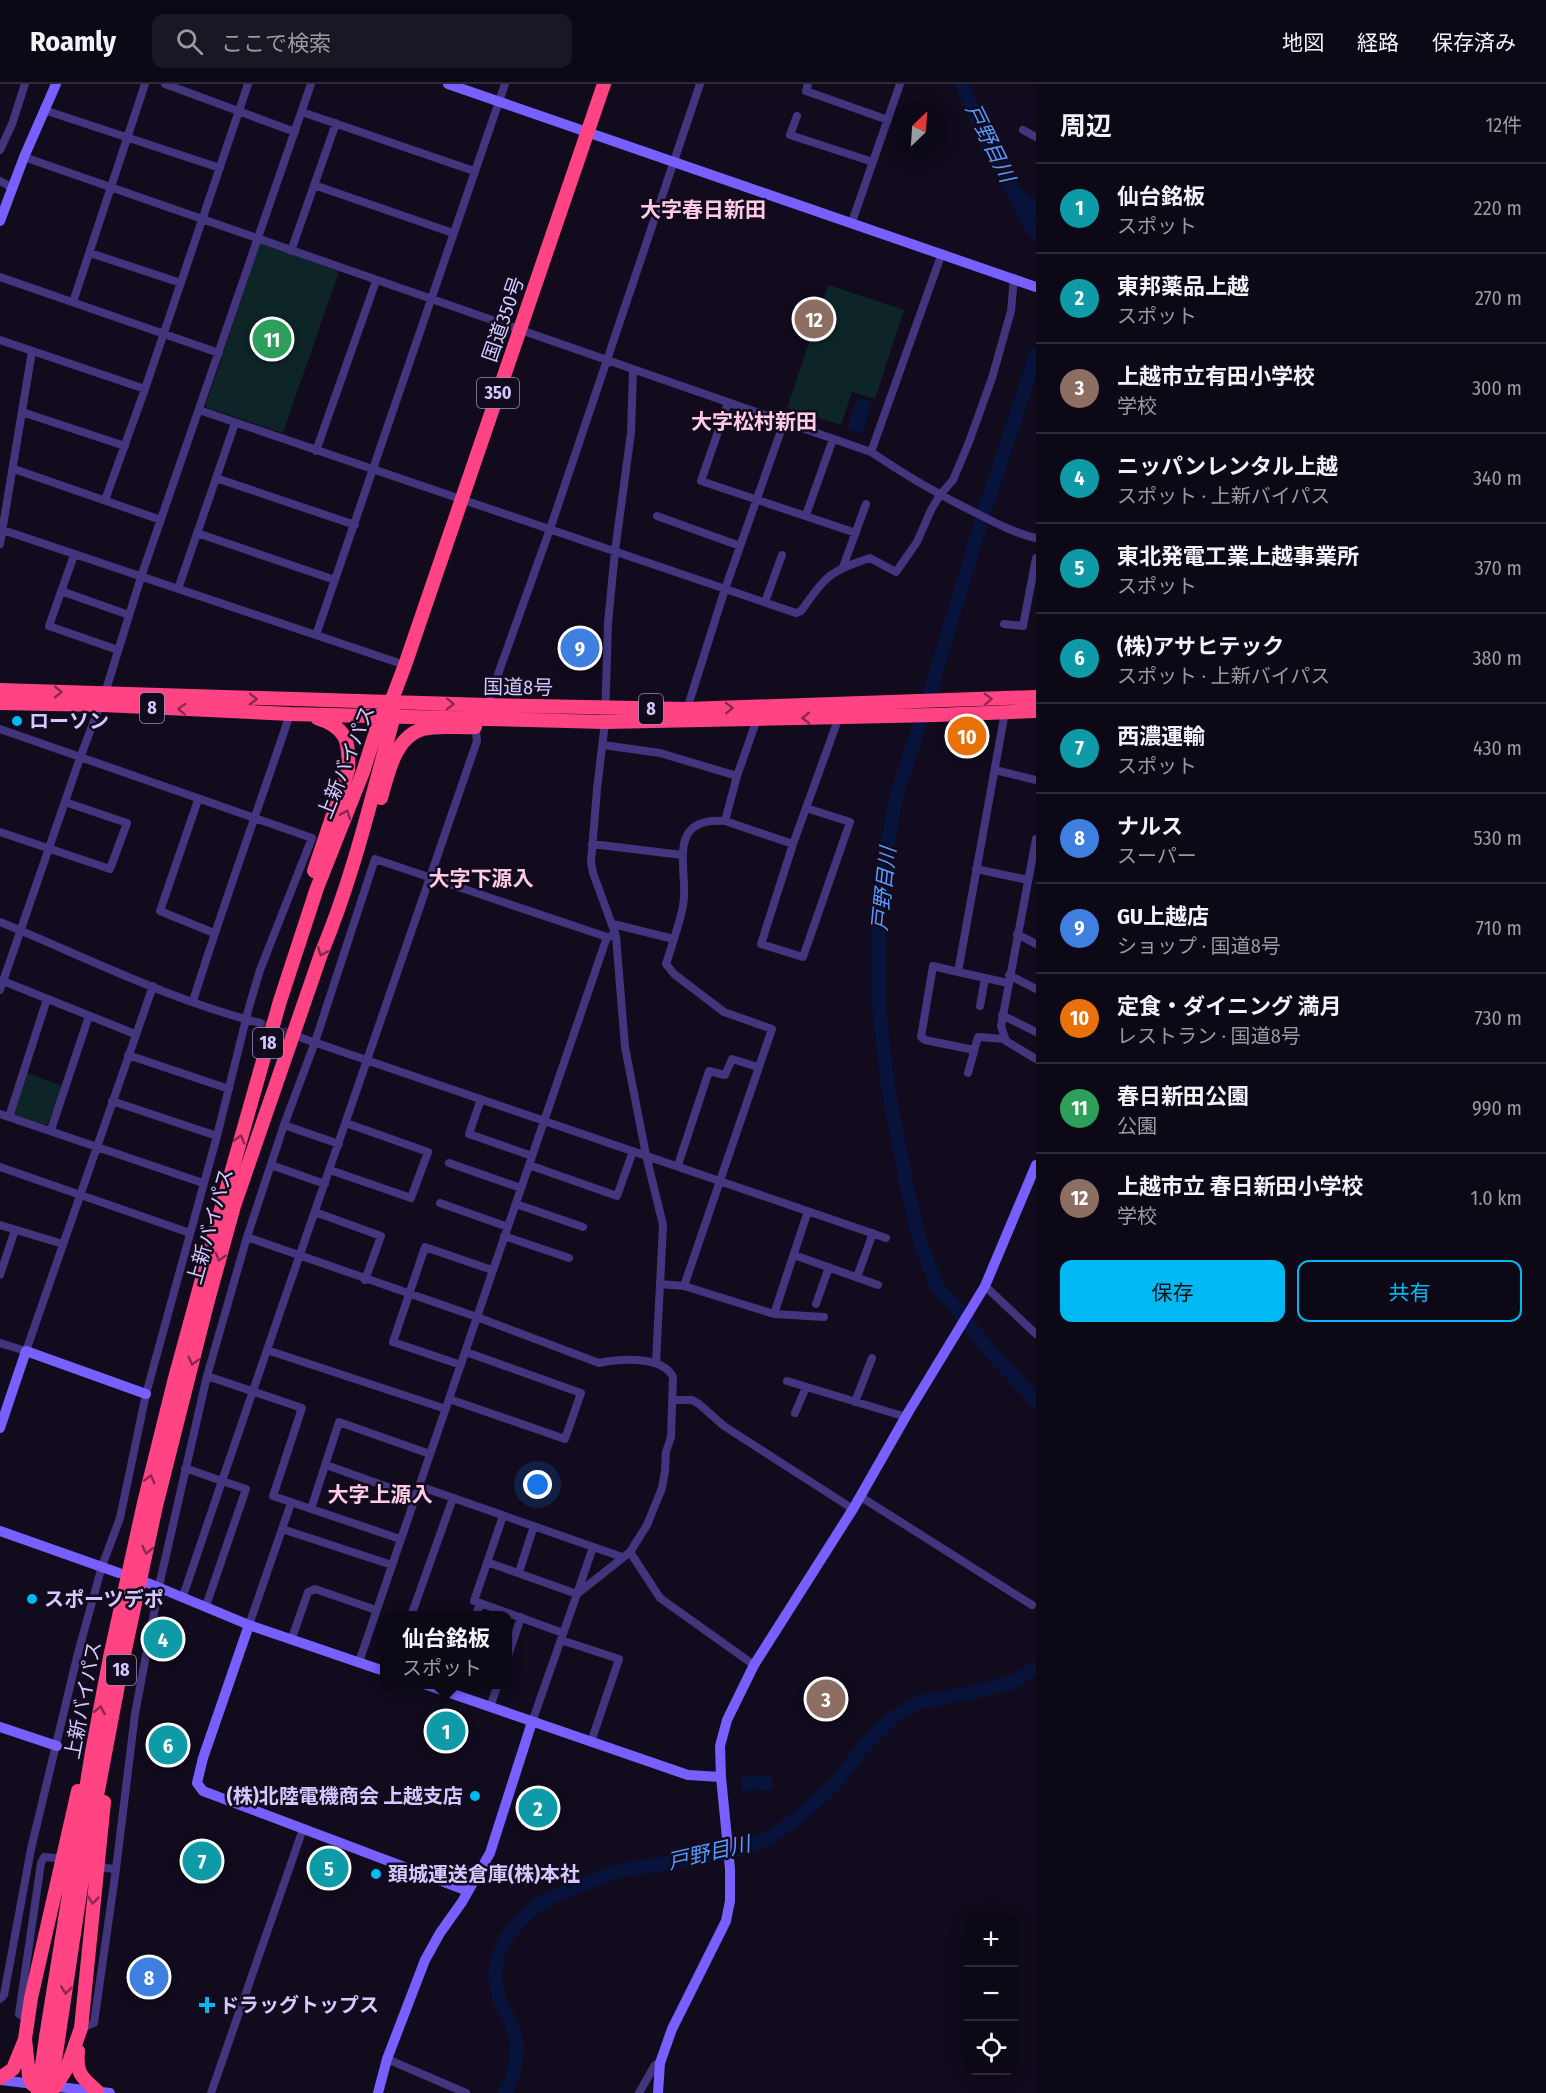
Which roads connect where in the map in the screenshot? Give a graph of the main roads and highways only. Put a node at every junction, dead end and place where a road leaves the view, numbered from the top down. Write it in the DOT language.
graph roads {
  1 [pos="604,84"];
  2 [pos="0,690"];
  3 [pos="1036,697"];
  4 [pos="103,699"];
  5 [pos="392,702"];
  6 [pos="0,703"];
  7 [pos="1036,711"];
  8 [pos="297,714"];
  9 [pos="606,715"];
  10 [pos="388,716"];
  11 [pos="475,723"];
  12 [pos="335,920"];
  13 [pos="280,1001"];
  14 [pos="115,1696"];
  15 [pos="92,1752"];
  16 [pos="81,2028"];
  17 [pos="25,2039"];
  18 [pos="52,2039"];
  19 [pos="0,2079"];
  20 [pos="35,2088"];
  21 [pos="48,2092"];
  22 [pos="104,2092"];
  1 -- 5 [label="highway, 国道350号 / 350"];
  2 -- 4 [label="highway, 国道8号 / 8, one-way"];
  9 -- 3 [label="highway, 国道8号 / 8, one-way"];
  4 -- 5 [label="highway, 国道8号 / 8, one-way"];
  4 -- 6 [label="highway, 国道8号 / 8"];
  8 -- 4 [label="highway, 国道8号 / 8, one-way"];
  5 -- 9 [label="highway, 国道8号 / 8, one-way"];
  5 -- 10 [label="highway, 上新バイパス / 18"];
  7 -- 9 [label="highway, 国道8号 / 8, one-way"];
  8 -- 10 [label="highway, 国道8号 / 8"];
  8 -- 13 [label="highway"];
  9 -- 11 [label="highway, 国道8号 / 8"];
  10 -- 11 [label="highway, 国道8号 / 8"];
  10 -- 12 [label="highway, 上新バイパス / 18"];
  13 -- 10 [label="highway, 上新バイパス / 18, one-way"];
  11 -- 12 [label="highway"];
  12 -- 14 [label="highway, 上新バイパス / 18, one-way"];
  15 -- 13 [label="highway, 上新バイパス / 18, one-way"];
  14 -- 16 [label="highway, one-way"];
  14 -- 18 [label="highway, 上新バイパス / 18, one-way"];
  15 -- 17 [label="highway"];
  15 -- 18 [label="highway, 上新バイパス / 18"];
  16 -- 21 [label="highway"];
  16 -- 22 [label="highway"];
  17 -- 19 [label="highway"];
  17 -- 20 [label="highway"];
  18 -- 20 [label="highway, 上新バイパス / 18, bridge"];
  18 -- 21 [label="highway, 上新バイパス / 18, bridge"];
  20 -- 21 [label="highway"];
}
